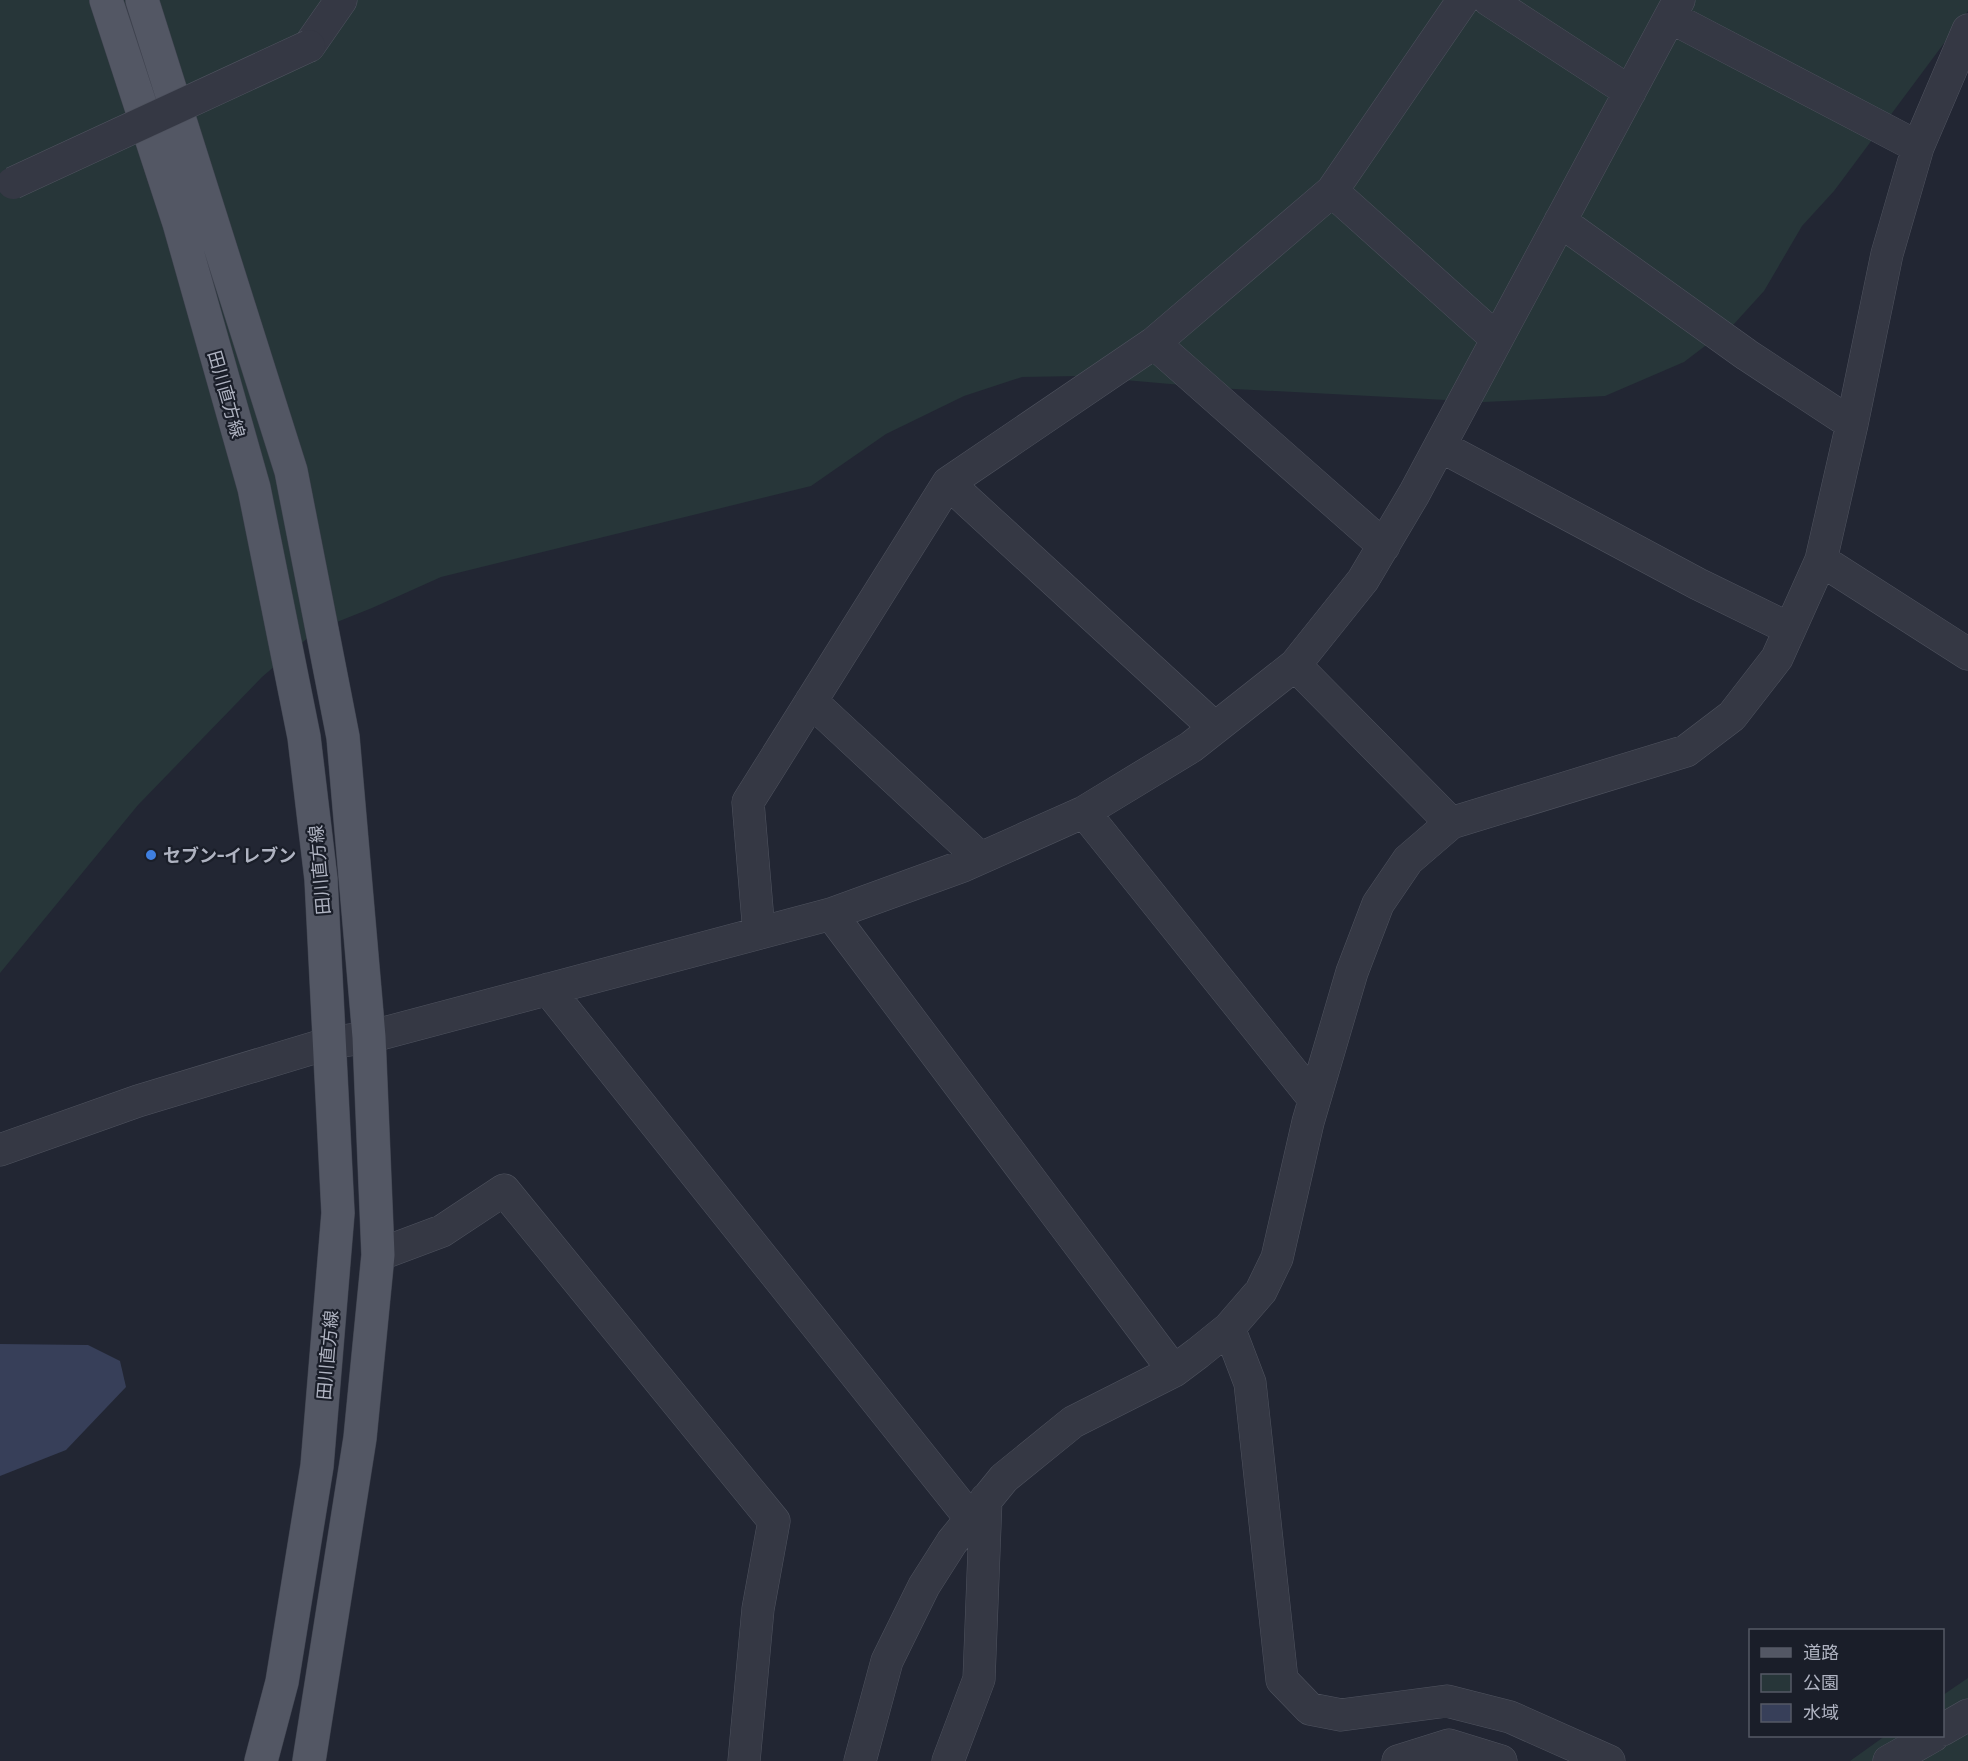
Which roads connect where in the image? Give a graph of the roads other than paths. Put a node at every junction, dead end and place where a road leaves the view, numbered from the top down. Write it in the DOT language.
graph roads {
  1 [pos="106,0"];
  2 [pos="141,0"];
  3 [pos="341,0"];
  4 [pos="1462,0"];
  5 [pos="1489,0"];
  6 [pos="1675,8"];
  7 [pos="1968,30"];
  8 [pos="1630,92"];
  9 [pos="1918,147"];
  10 [pos="6,186"];
  11 [pos="1332,191"];
  12 [pos="1560,221"];
  13 [pos="1497,339"];
  14 [pos="1154,342"];
  15 [pos="1852,424"];
  16 [pos="1440,446"];
  17 [pos="948,483"];
  18 [pos="1384,546"];
  19 [pos="1821,560"];
  20 [pos="1790,629"];
  21 [pos="1968,654"];
  22 [pos="1295,665"];
  23 [pos="812,701"];
  24 [pos="1215,728"];
  25 [pos="1084,812"];
  26 [pos="1451,823"];
  27 [pos="980,858"];
  28 [pos="831,914"];
  29 [pos="759,933"];
  30 [pos="548,989"];
  31 [pos="369,1037"];
  32 [pos="330,1043"];
  33 [pos="1314,1099"];
  34 [pos="0,1150"];
  35 [pos="378,1255"];
  36 [pos="1229,1328"];
  37 [pos="1174,1371"];
  38 [pos="978,1509"];
  39 [pos="1968,1715"];
  40 [pos="1944,1729"];
  41 [pos="1931,1737"];
  42 [pos="261,1761"];
  43 [pos="309,1761"];
  44 [pos="744,1761"];
  45 [pos="860,1761"];
  46 [pos="948,1761"];
  47 [pos="1398,1761"];
  48 [pos="1501,1761"];
  49 [pos="1609,1761"];
  50 [pos="1889,1761"];
  1 -- 32 [label="main road, 田川直方線"];
  2 -- 31 [label="main road, 田川直方線"];
  3 -- 10 [label="street, bridge"];
  4 -- 11 [label="street"];
  5 -- 8 [label="street"];
  6 -- 8 [label="street"];
  6 -- 9 [label="street"];
  7 -- 9 [label="street"];
  8 -- 12 [label="street"];
  9 -- 15 [label="street"];
  11 -- 13 [label="street"];
  11 -- 14 [label="street"];
  12 -- 13 [label="street"];
  12 -- 15 [label="street"];
  13 -- 16 [label="street"];
  14 -- 17 [label="street"];
  14 -- 18 [label="street"];
  15 -- 19 [label="street"];
  16 -- 18 [label="street"];
  16 -- 20 [label="street"];
  17 -- 23 [label="street"];
  17 -- 24 [label="street"];
  18 -- 22 [label="street"];
  19 -- 20 [label="street"];
  19 -- 21 [label="street"];
  20 -- 26 [label="street"];
  22 -- 24 [label="street"];
  22 -- 26 [label="street"];
  23 -- 27 [label="street"];
  23 -- 29 [label="street"];
  24 -- 25 [label="street"];
  25 -- 27 [label="street"];
  25 -- 33 [label="street"];
  26 -- 33 [label="street"];
  27 -- 28 [label="street"];
  28 -- 29 [label="street"];
  28 -- 37 [label="street"];
  29 -- 30 [label="street"];
  30 -- 31 [label="street"];
  30 -- 38 [label="street"];
  31 -- 32 [label="street"];
  31 -- 35 [label="main road, 田川直方線"];
  32 -- 34 [label="street"];
  32 -- 42 [label="main road, 田川直方線"];
  33 -- 36 [label="street"];
  35 -- 43 [label="main road, 田川直方線"];
  35 -- 44 [label="street"];
  36 -- 37 [label="street"];
  36 -- 49 [label="street"];
  37 -- 38 [label="street"];
  38 -- 45 [label="street"];
  38 -- 46 [label="street"];
  39 -- 40 [label="street"];
  41 -- 50 [label="street"];
  47 -- 48 [label="street"];
}
